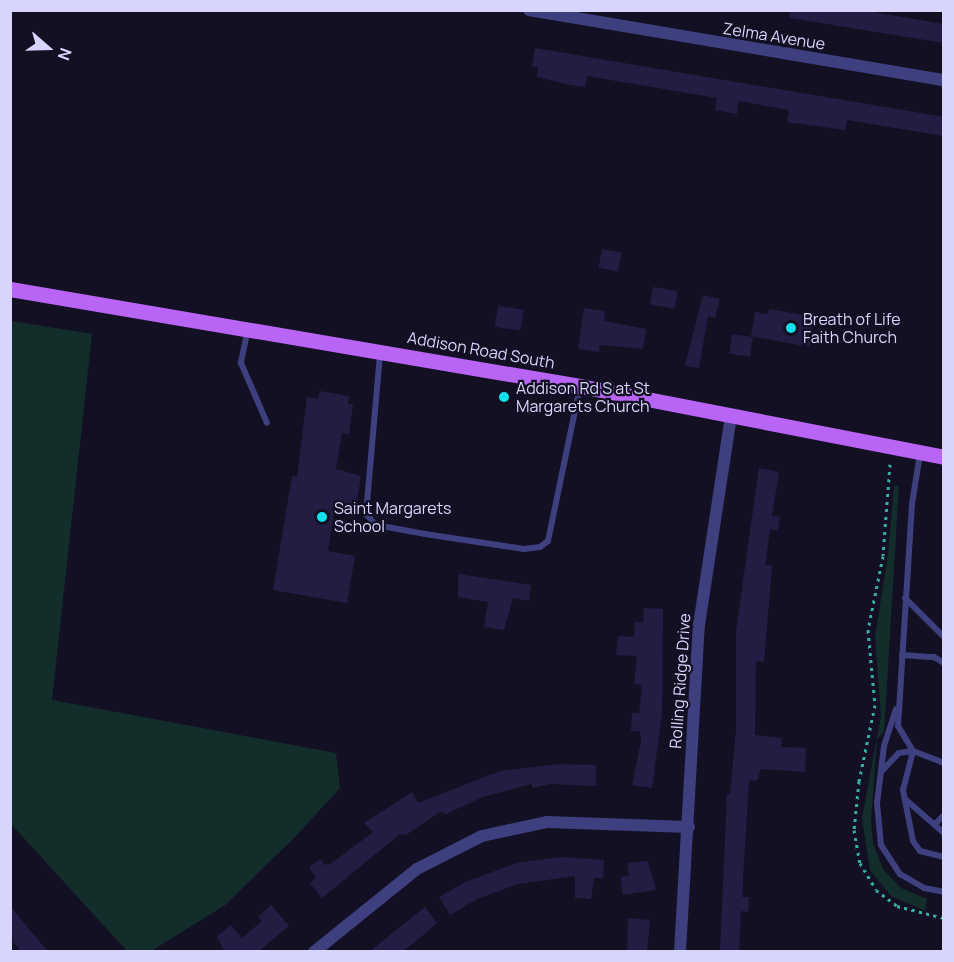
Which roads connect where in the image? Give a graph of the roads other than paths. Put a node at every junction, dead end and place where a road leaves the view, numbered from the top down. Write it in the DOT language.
graph roads {
  1 [pos="529,10"];
  2 [pos="944,80"];
  3 [pos="10,289"];
  4 [pos="248,329"];
  5 [pos="381,351"];
  6 [pos="580,386"];
  7 [pos="731,415"];
  8 [pos="267,423"];
  9 [pos="920,452"];
  10 [pos="944,457"];
  11 [pos="905,597"];
  12 [pos="944,637"];
  13 [pos="902,655"];
  14 [pos="944,663"];
  15 [pos="898,702"];
  16 [pos="913,751"];
  17 [pos="944,762"];
  18 [pos="881,773"];
  19 [pos="905,799"];
  20 [pos="944,815"];
  21 [pos="935,824"];
  22 [pos="689,827"];
  23 [pos="944,833"];
  24 [pos="944,857"];
  25 [pos="944,892"];
  26 [pos="314,951"];
  27 [pos="680,951"];
  1 -- 2 [label="street, Zelma Avenue"];
  3 -- 4 [label="main road, Addison Road South"];
  4 -- 5 [label="main road, Addison Road South"];
  4 -- 8 [label="lane"];
  5 -- 6 [label="main road, Addison Road South"];
  5 -- 6 [label="lane"];
  6 -- 7 [label="main road, Addison Road South"];
  7 -- 9 [label="main road, Addison Road South"];
  7 -- 22 [label="street, Rolling Ridge Drive"];
  9 -- 10 [label="main road, Addison Road South"];
  9 -- 11 [label="lane"];
  11 -- 12 [label="lane"];
  11 -- 13 [label="lane"];
  13 -- 14 [label="lane"];
  13 -- 15 [label="lane"];
  15 -- 16 [label="lane"];
  15 -- 18 [label="lane"];
  16 -- 17 [label="lane"];
  16 -- 18 [label="lane"];
  16 -- 19 [label="lane"];
  18 -- 25 [label="lane"];
  19 -- 21 [label="lane"];
  19 -- 24 [label="lane"];
  20 -- 21 [label="lane"];
  21 -- 23 [label="lane"];
  22 -- 26 [label="street"];
  22 -- 27 [label="street, Rolling Ridge Drive"];
}
